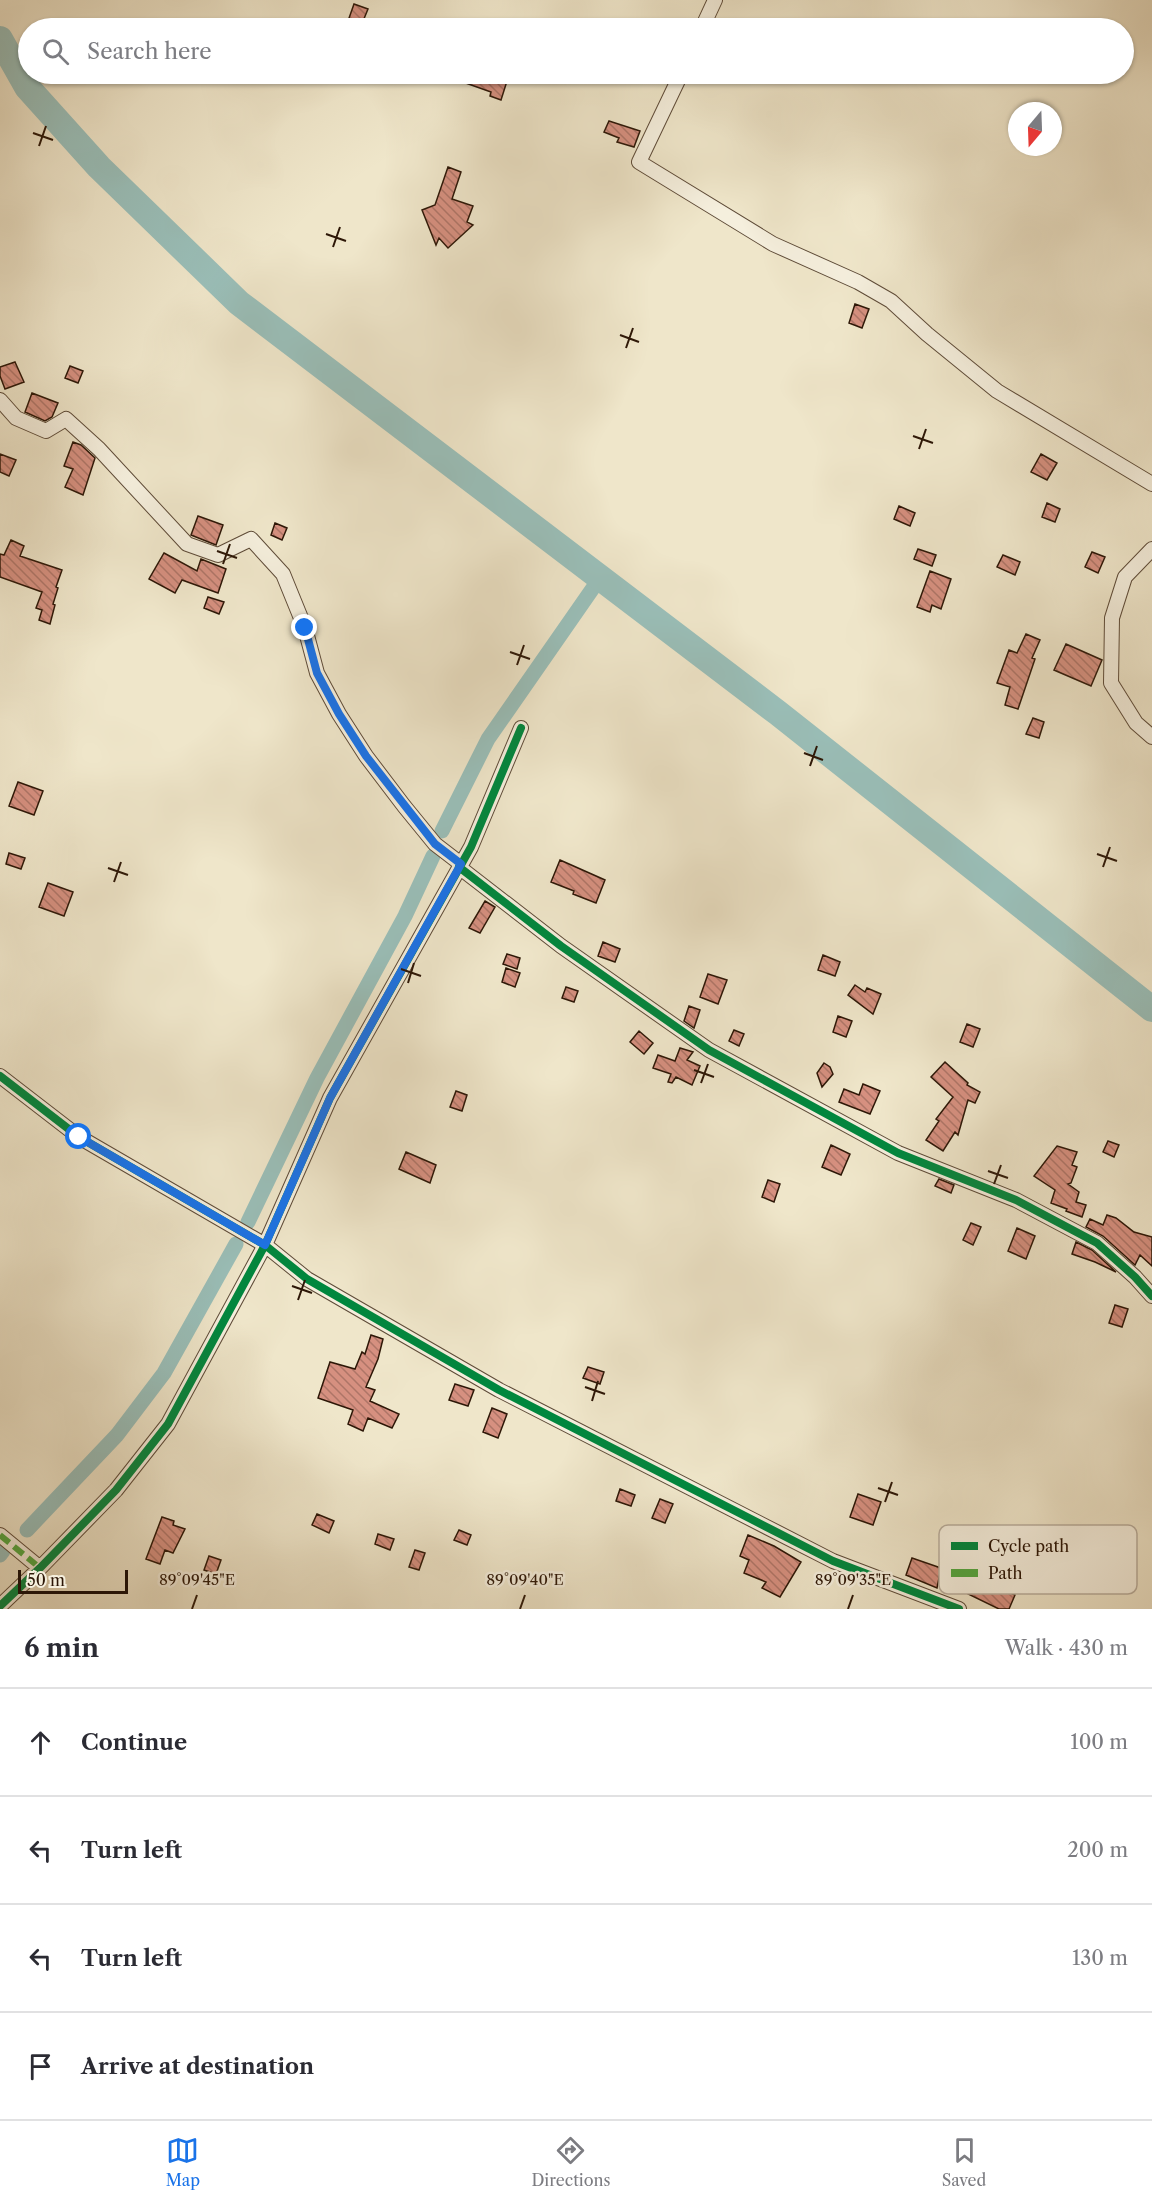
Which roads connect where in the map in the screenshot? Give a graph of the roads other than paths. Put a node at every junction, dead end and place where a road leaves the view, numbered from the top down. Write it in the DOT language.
graph roads {
  1 [pos="715,0"];
  2 [pos="707,18"];
  3 [pos="676,84"];
  4 [pos="0,400"];
  5 [pos="1152,484"];
  6 [pos="1152,549"];
  7 [pos="521,728"];
  8 [pos="1152,737"];
  9 [pos="460,866"];
  10 [pos="0,1076"];
  11 [pos="265,1245"];
  12 [pos="1152,1296"];
  13 [pos="0,1535"];
  14 [pos="40,1568"];
  15 [pos="0,1606"];
  16 [pos="959,1609"];
  1 -- 2 [label="street"];
  3 -- 5 [label="street"];
  4 -- 9 [label="street"];
  6 -- 8 [label="street"];
  7 -- 9 [label="street"];
  9 -- 11 [label="street"];
  9 -- 12 [label="street"];
  10 -- 11 [label="street"];
  11 -- 14 [label="street"];
  11 -- 16 [label="street"];
  13 -- 14 [label="street"];
  14 -- 15 [label="street"];
}
